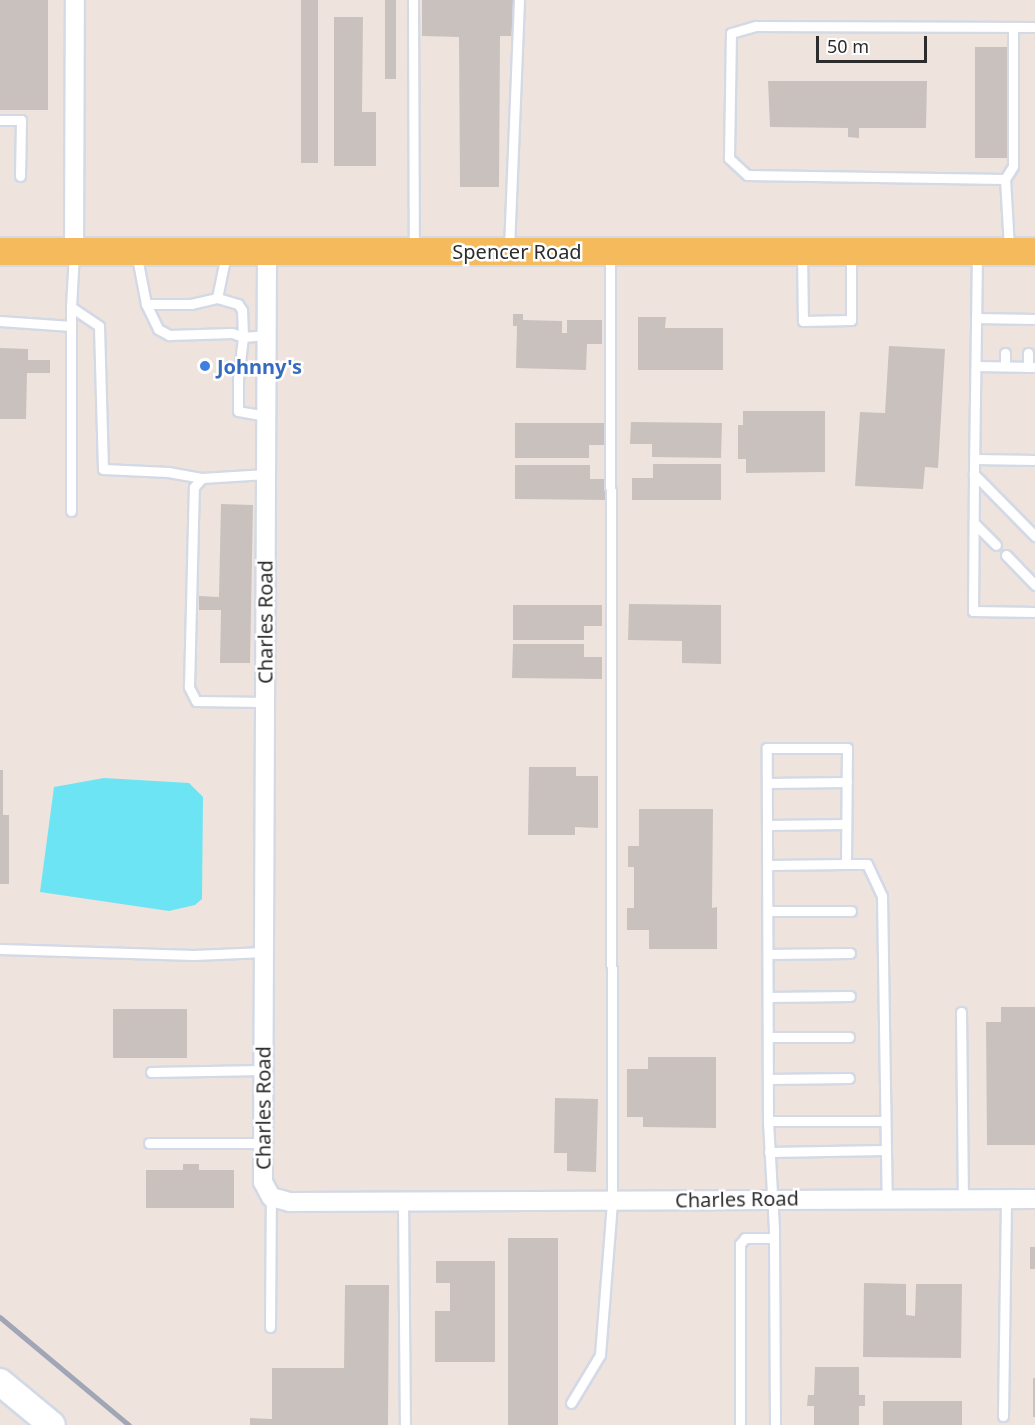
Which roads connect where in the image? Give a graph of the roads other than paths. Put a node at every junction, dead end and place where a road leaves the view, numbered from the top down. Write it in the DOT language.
graph roads {
  1 [pos="75,0"];
  2 [pos="413,0"];
  3 [pos="519,0"];
  4 [pos="1013,27"];
  5 [pos="1035,27"];
  6 [pos="0,120"];
  7 [pos="20,176"];
  8 [pos="1005,179"];
  9 [pos="0,251"];
  10 [pos="414,251"];
  11 [pos="509,251"];
  12 [pos="610,251"];
  13 [pos="802,251"];
  14 [pos="851,251"];
  15 [pos="977,251"];
  16 [pos="1022,251"];
  17 [pos="74,252"];
  18 [pos="136,252"];
  19 [pos="226,252"];
  20 [pos="267,252"];
  21 [pos="217,298"];
  22 [pos="146,304"];
  23 [pos="71,307"];
  24 [pos="976,318"];
  25 [pos="1005,318"];
  26 [pos="0,321"];
  27 [pos="1031,322"];
  28 [pos="71,326"];
  29 [pos="1005,329"];
  30 [pos="267,334"];
  31 [pos="243,337"];
  32 [pos="1005,352"];
  33 [pos="1028,353"];
  34 [pos="976,366"];
  35 [pos="1005,366"];
  36 [pos="1031,367"];
  37 [pos="266,416"];
  38 [pos="975,459"];
  39 [pos="1035,460"];
  40 [pos="266,474"];
  41 [pos="974,474"];
  42 [pos="202,478"];
  43 [pos="70,511"];
  44 [pos="974,523"];
  45 [pos="1035,536"];
  46 [pos="996,545"];
  47 [pos="1006,555"];
  48 [pos="1035,585"];
  49 [pos="1035,612"];
  50 [pos="265,702"];
  51 [pos="847,782"];
  52 [pos="768,783"];
  53 [pos="846,824"];
  54 [pos="768,825"];
  55 [pos="846,864"];
  56 [pos="769,865"];
  57 [pos="769,911"];
  58 [pos="851,911"];
  59 [pos="0,949"];
  60 [pos="264,952"];
  61 [pos="850,953"];
  62 [pos="768,954"];
  63 [pos="850,996"];
  64 [pos="768,997"];
  65 [pos="961,1012"];
  66 [pos="768,1037"];
  67 [pos="849,1037"];
  68 [pos="263,1070"];
  69 [pos="151,1072"];
  70 [pos="849,1078"];
  71 [pos="768,1079"];
  72 [pos="768,1121"];
  73 [pos="885,1121"];
  74 [pos="149,1143"];
  75 [pos="263,1143"];
  76 [pos="885,1150"];
  77 [pos="769,1152"];
  78 [pos="271,1197"];
  79 [pos="771,1198"];
  80 [pos="887,1199"];
  81 [pos="963,1199"];
  82 [pos="1006,1199"];
  83 [pos="1035,1199"];
  84 [pos="612,1201"];
  85 [pos="403,1202"];
  86 [pos="774,1238"];
  87 [pos="270,1327"];
  88 [pos="0,1382"];
  89 [pos="571,1403"];
  90 [pos="1003,1416"];
  91 [pos="52,1425"];
  92 [pos="405,1425"];
  93 [pos="740,1425"];
  94 [pos="775,1425"];
  1 -- 17 [label="street"];
  2 -- 10 [label="lane"];
  3 -- 11 [label="lane"];
  4 -- 5 [label="lane"];
  4 -- 8 [label="lane"];
  4 -- 8 [label="lane"];
  6 -- 7 [label="lane"];
  8 -- 16 [label="lane"];
  9 -- 17 [label="main road, Spencer Road"];
  10 -- 11 [label="main road, Spencer Road"];
  10 -- 20 [label="main road, Spencer Road"];
  11 -- 12 [label="main road, Spencer Road"];
  12 -- 13 [label="main road, Spencer Road"];
  12 -- 84 [label="lane"];
  13 -- 14 [label="main road, Spencer Road"];
  13 -- 14 [label="lane"];
  14 -- 15 [label="main road, Spencer Road"];
  15 -- 16 [label="main road, Spencer Road"];
  15 -- 24 [label="lane"];
  17 -- 18 [label="main road, Spencer Road"];
  17 -- 23 [label="lane"];
  18 -- 19 [label="main road, Spencer Road"];
  18 -- 22 [label="lane"];
  19 -- 20 [label="main road, Spencer Road"];
  19 -- 21 [label="lane"];
  20 -- 30 [label="street, Charles Road"];
  21 -- 22 [label="lane"];
  21 -- 31 [label="lane"];
  22 -- 31 [label="lane"];
  23 -- 28 [label="lane"];
  23 -- 42 [label="lane"];
  24 -- 25 [label="lane"];
  24 -- 34 [label="lane"];
  25 -- 27 [label="lane"];
  25 -- 29 [label="lane"];
  26 -- 28 [label="lane"];
  28 -- 43 [label="lane"];
  30 -- 31 [label="lane"];
  30 -- 37 [label="street, Charles Road"];
  31 -- 37 [label="lane"];
  32 -- 35 [label="lane"];
  33 -- 36 [label="lane"];
  34 -- 35 [label="lane"];
  34 -- 38 [label="lane"];
  35 -- 36 [label="lane"];
  37 -- 40 [label="street, Charles Road"];
  38 -- 39 [label="lane"];
  38 -- 41 [label="lane"];
  40 -- 42 [label="lane"];
  40 -- 50 [label="street, Charles Road"];
  41 -- 44 [label="lane"];
  41 -- 45 [label="lane"];
  42 -- 50 [label="lane"];
  44 -- 46 [label="lane"];
  44 -- 49 [label="lane"];
  47 -- 48 [label="lane"];
  50 -- 60 [label="street, Charles Road"];
  51 -- 52 [label="lane"];
  51 -- 52 [label="lane"];
  51 -- 53 [label="lane"];
  52 -- 54 [label="lane"];
  53 -- 54 [label="lane"];
  53 -- 55 [label="lane"];
  54 -- 56 [label="lane"];
  55 -- 56 [label="lane"];
  55 -- 73 [label="lane"];
  56 -- 57 [label="lane"];
  57 -- 58 [label="lane"];
  57 -- 62 [label="lane"];
  59 -- 60 [label="lane"];
  60 -- 68 [label="street, Charles Road"];
  61 -- 62 [label="lane"];
  62 -- 64 [label="lane"];
  63 -- 64 [label="lane"];
  64 -- 66 [label="lane"];
  65 -- 81 [label="lane"];
  66 -- 67 [label="lane"];
  66 -- 71 [label="lane"];
  68 -- 69 [label="lane"];
  68 -- 75 [label="street, Charles Road"];
  70 -- 71 [label="lane"];
  71 -- 72 [label="lane"];
  72 -- 73 [label="lane"];
  72 -- 77 [label="lane"];
  73 -- 76 [label="lane"];
  74 -- 75 [label="lane"];
  75 -- 78 [label="street, Charles Road"];
  76 -- 77 [label="lane"];
  76 -- 80 [label="lane"];
  77 -- 79 [label="lane"];
  78 -- 85 [label="street, Charles Road"];
  78 -- 87 [label="lane"];
  79 -- 80 [label="street, Charles Road"];
  79 -- 84 [label="street, Charles Road"];
  79 -- 86 [label="lane"];
  80 -- 81 [label="street, Charles Road"];
  81 -- 82 [label="street, Charles Road"];
  82 -- 83 [label="street, Charles Road"];
  82 -- 90 [label="lane"];
  84 -- 85 [label="street, Charles Road"];
  84 -- 89 [label="lane"];
  85 -- 92 [label="lane"];
  86 -- 93 [label="lane"];
  86 -- 94 [label="lane"];
  88 -- 91 [label="main road"];
}
